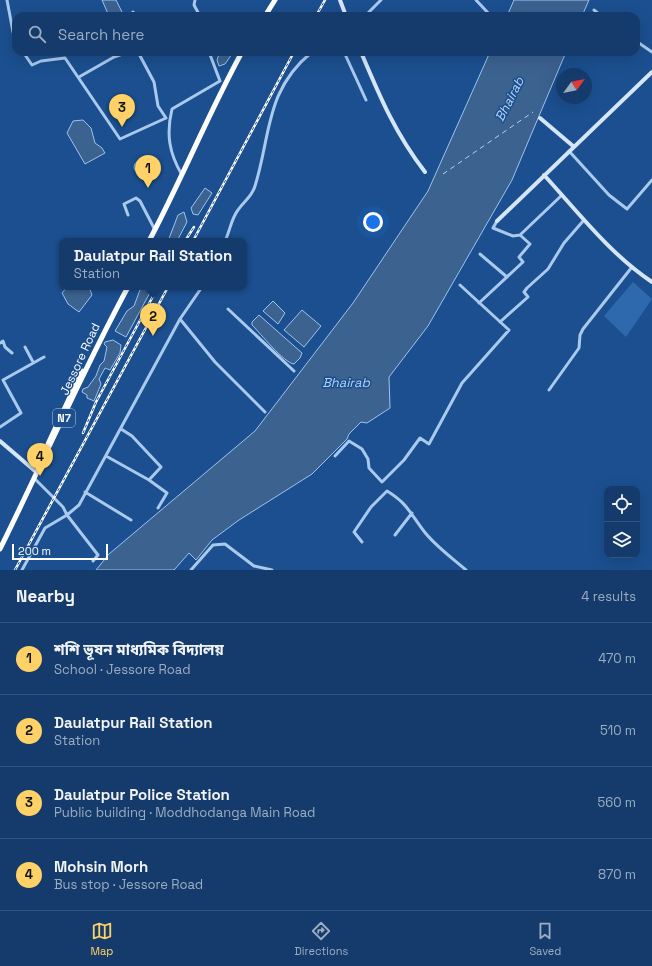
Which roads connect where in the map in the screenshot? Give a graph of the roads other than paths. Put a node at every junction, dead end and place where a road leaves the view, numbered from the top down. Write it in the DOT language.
graph roads {
  1 [pos="7,0"];
  2 [pos="195,0"];
  3 [pos="271,0"];
  4 [pos="274,0"];
  5 [pos="340,0"];
  6 [pos="381,0"];
  7 [pos="476,0"];
  8 [pos="594,10"];
  9 [pos="198,12"];
  10 [pos="264,12"];
  11 [pos="267,12"];
  12 [pos="344,12"];
  13 [pos="369,12"];
  14 [pos="487,12"];
  15 [pos="596,12"];
  16 [pos="12,27"];
  17 [pos="640,44"];
  18 [pos="652,52"];
  19 [pos="26,56"];
  20 [pos="117,56"];
  21 [pos="140,56"];
  22 [pos="211,56"];
  23 [pos="240,56"];
  24 [pos="243,56"];
  25 [pos="307,56"];
  26 [pos="346,56"];
  27 [pos="363,56"];
  28 [pos="652,72"];
  29 [pos="79,77"];
  30 [pos="366,100"];
  31 [pos="166,118"];
  32 [pos="540,118"];
  33 [pos="169,121"];
  34 [pos="573,146"];
  35 [pos="569,151"];
  36 [pos="425,172"];
  37 [pos="182,175"];
  38 [pos="544,175"];
  39 [pos="652,180"];
  40 [pos="562,195"];
  41 [pos="128,215"];
  42 [pos="584,220"];
  43 [pos="497,221"];
  44 [pos="155,230"];
  45 [pos="520,235"];
  46 [pos="151,238"];
  47 [pos="154,238"];
  48 [pos="226,238"];
  49 [pos="480,254"];
  50 [pos="632,268"];
  51 [pos="507,277"];
  52 [pos="652,282"];
  53 [pos="460,285"];
  54 [pos="123,290"];
  55 [pos="126,290"];
  56 [pos="200,290"];
  57 [pos="479,303"];
  58 [pos="228,309"];
  59 [pos="180,319"];
  60 [pos="500,322"];
  61 [pos="0,343"];
  62 [pos="25,347"];
  63 [pos="12,353"];
  64 [pos="44,357"];
  65 [pos="33,362"];
  66 [pos="294,371"];
  67 [pos="3,380"];
  68 [pos="0,383"];
  69 [pos="549,390"];
  70 [pos="264,412"];
  71 [pos="0,427"];
  72 [pos="121,429"];
  73 [pos="0,441"];
  74 [pos="106,456"];
  75 [pos="335,456"];
  76 [pos="35,471"];
  77 [pos="35,479"];
  78 [pos="149,480"];
  79 [pos="85,492"];
  80 [pos="158,508"];
  81 [pos="412,513"];
  82 [pos="67,515"];
  83 [pos="130,520"];
  84 [pos="395,536"];
  85 [pos="362,542"];
  86 [pos="0,544"];
  87 [pos="0,549"];
  88 [pos="93,561"];
  89 [pos="22,570"];
  90 [pos="191,570"];
  91 [pos="272,570"];
  92 [pos="466,570"];
  1 -- 16 [label="street"];
  2 -- 9 [label="street"];
  3 -- 10 [label="highway"];
  4 -- 11 [label="highway"];
  5 -- 12 [label="main road"];
  6 -- 13 [label="street"];
  7 -- 14 [label="street"];
  8 -- 15 [label="street"];
  17 -- 18 [label="street"];
  19 -- 29 [label="street"];
  20 -- 29 [label="street"];
  21 -- 31 [label="street"];
  22 -- 33 [label="street"];
  23 -- 37 [label="highway"];
  24 -- 47 [label="highway"];
  25 -- 48 [label="street"];
  26 -- 30 [label="street"];
  27 -- 36 [label="main road"];
  28 -- 34 [label="main road"];
  29 -- 31 [label="street"];
  31 -- 33 [label="street"];
  32 -- 34 [label="main road"];
  33 -- 37 [label="street"];
  34 -- 35 [label="main road"];
  35 -- 38 [label="main road"];
  35 -- 39 [label="street"];
  37 -- 44 [label="highway"];
  38 -- 40 [label="main road"];
  38 -- 43 [label="main road"];
  40 -- 42 [label="main road"];
  40 -- 45 [label="street"];
  41 -- 44 [label="street"];
  42 -- 50 [label="main road"];
  42 -- 60 [label="street"];
  43 -- 45 [label="street"];
  44 -- 46 [label="highway"];
  45 -- 51 [label="street"];
  49 -- 51 [label="street"];
  50 -- 52 [label="main road"];
  50 -- 69 [label="street"];
  51 -- 57 [label="street"];
  53 -- 57 [label="street"];
  54 -- 76 [label="highway, Jessore Road / N7"];
  55 -- 77 [label="highway, Jessore Road / N7"];
  56 -- 59 [label="street"];
  57 -- 60 [label="street"];
  58 -- 66 [label="street"];
  59 -- 70 [label="street"];
  59 -- 72 [label="street"];
  60 -- 75 [label="street"];
  61 -- 63 [label="street"];
  62 -- 65 [label="street"];
  64 -- 65 [label="street"];
  65 -- 67 [label="street"];
  67 -- 68 [label="street"];
  67 -- 71 [label="street"];
  72 -- 74 [label="street"];
  72 -- 78 [label="street"];
  73 -- 76 [label="main road"];
  74 -- 78 [label="street"];
  74 -- 79 [label="street"];
  76 -- 86 [label="highway, Jessore Road / N7"];
  77 -- 82 [label="street"];
  77 -- 87 [label="highway, Jessore Road / N7"];
  78 -- 80 [label="street"];
  79 -- 82 [label="street"];
  79 -- 83 [label="street"];
  81 -- 84 [label="street"];
  81 -- 85 [label="street"];
  81 -- 92 [label="street"];
  82 -- 88 [label="street"];
  82 -- 89 [label="street"];
  90 -- 91 [label="street"];
}
